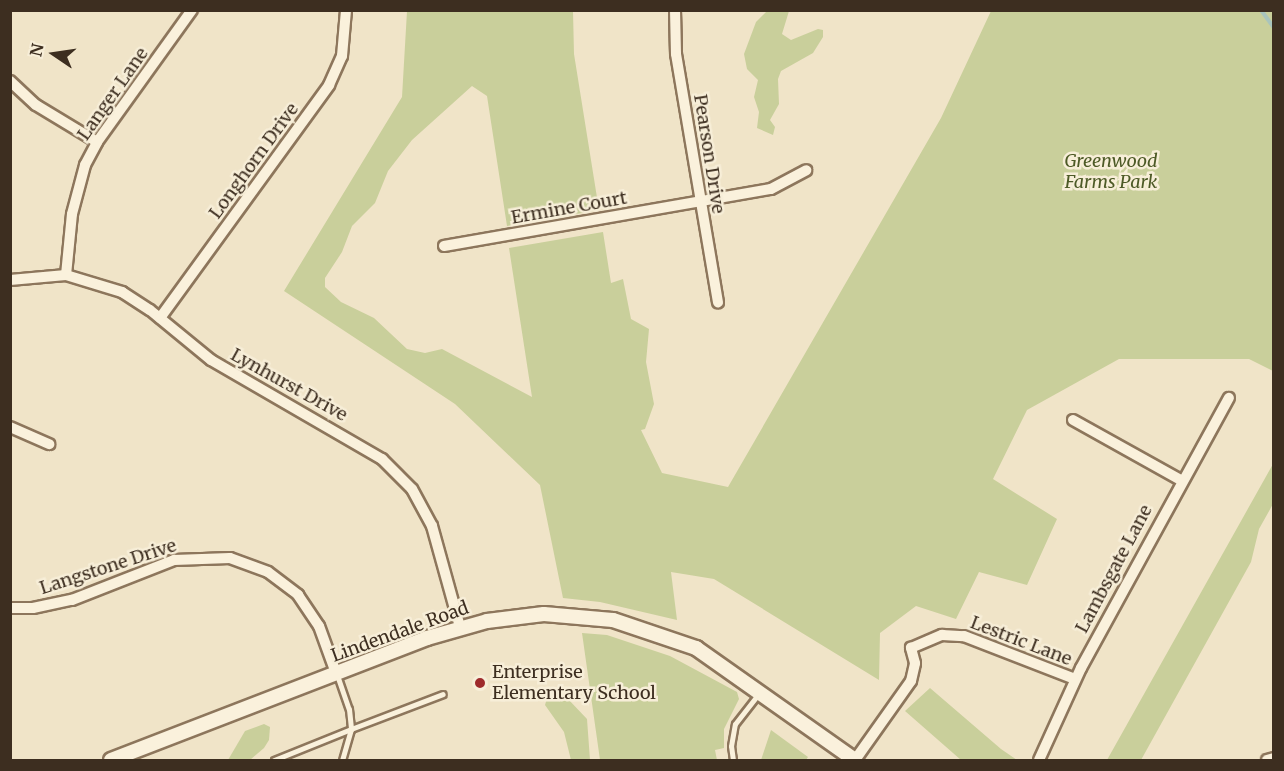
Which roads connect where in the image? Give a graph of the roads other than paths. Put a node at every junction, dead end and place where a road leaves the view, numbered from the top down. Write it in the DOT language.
graph roads {
  1 [pos="192,10"];
  2 [pos="346,10"];
  3 [pos="675,10"];
  4 [pos="10,81"];
  5 [pos="97,142"];
  6 [pos="806,170"];
  7 [pos="700,202"];
  8 [pos="444,246"];
  9 [pos="66,275"];
  10 [pos="10,280"];
  11 [pos="718,302"];
  12 [pos="160,318"];
  13 [pos="1228,398"];
  14 [pos="1073,420"];
  15 [pos="10,427"];
  16 [pos="49,444"];
  17 [pos="1181,480"];
  18 [pos="10,608"];
  19 [pos="460,627"];
  20 [pos="336,674"];
  21 [pos="1075,679"];
  22 [pos="760,691"];
  23 [pos="443,694"];
  24 [pos="351,729"];
  25 [pos="1274,758"];
  26 [pos="111,760"];
  27 [pos="274,760"];
  28 [pos="342,760"];
  29 [pos="733,760"];
  30 [pos="855,760"];
  31 [pos="1039,760"];
  32 [pos="1267,760"];
  1 -- 5 [label="street, Langer Lane"];
  2 -- 12 [label="street, Longhorn Drive"];
  3 -- 7 [label="street, Pearson Drive"];
  4 -- 5 [label="street"];
  5 -- 9 [label="street, Langer Lane"];
  6 -- 7 [label="street, Ermine Court"];
  7 -- 8 [label="street, Ermine Court"];
  7 -- 11 [label="street, Pearson Drive"];
  9 -- 10 [label="street, Lynhurst Drive"];
  9 -- 12 [label="street, Lynhurst Drive"];
  12 -- 19 [label="street, Lynhurst Drive"];
  13 -- 17 [label="street, Lambsgate Lane"];
  14 -- 17 [label="street"];
  15 -- 16 [label="street"];
  17 -- 21 [label="street, Lambsgate Lane"];
  18 -- 20 [label="street, Langstone Drive"];
  19 -- 20 [label="street, Lindendale Road"];
  19 -- 22 [label="street, Lindendale Road"];
  20 -- 24 [label="lane"];
  20 -- 26 [label="street, Lindendale Road"];
  21 -- 30 [label="street, Lestric Lane"];
  21 -- 31 [label="street, Lambsgate Lane"];
  22 -- 29 [label="lane"];
  22 -- 30 [label="street, Lindendale Road"];
  23 -- 24 [label="lane"];
  24 -- 27 [label="lane"];
  24 -- 28 [label="lane"];
  25 -- 32 [label="street"];
}
